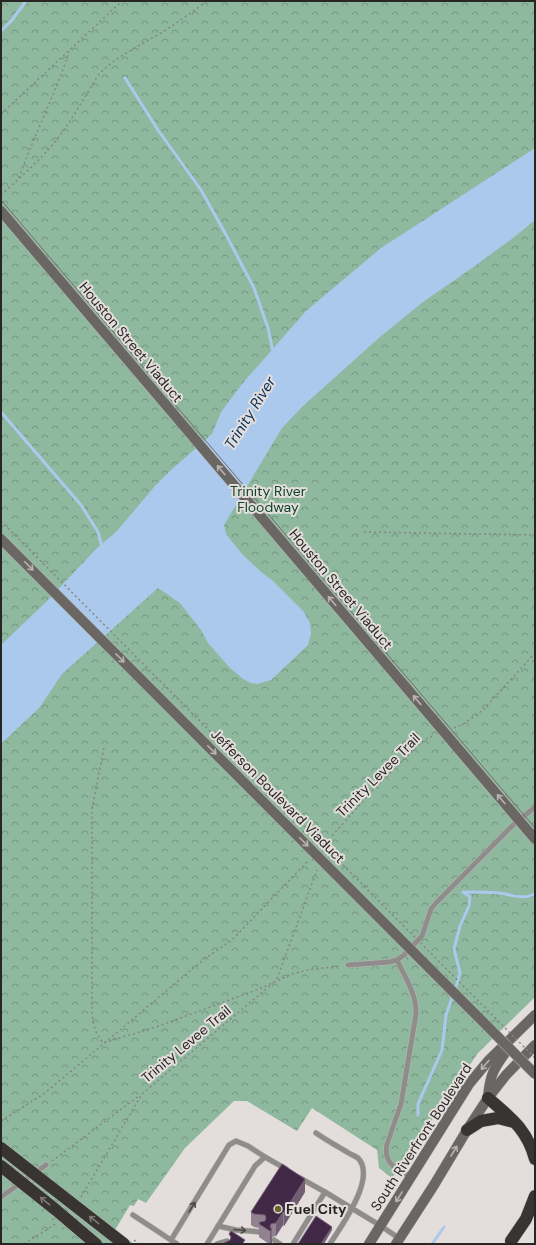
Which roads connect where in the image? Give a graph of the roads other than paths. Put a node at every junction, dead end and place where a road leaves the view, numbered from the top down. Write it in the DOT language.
graph roads {
  1 [pos="1,211"];
  2 [pos="1,539"];
  3 [pos="535,807"];
  4 [pos="535,839"];
  5 [pos="397,960"];
  6 [pos="348,965"];
  7 [pos="535,1015"];
  8 [pos="523,1028"];
  9 [pos="535,1046"];
  10 [pos="535,1074"];
  11 [pos="488,1098"];
  12 [pos="516,1122"];
  13 [pos="467,1130"];
  14 [pos="316,1133"];
  15 [pos="1,1148"];
  16 [pos="265,1157"];
  17 [pos="535,1159"];
  18 [pos="46,1165"];
  19 [pos="1,1166"];
  20 [pos="411,1177"];
  21 [pos="325,1192"];
  22 [pos="535,1196"];
  23 [pos="1,1197"];
  24 [pos="352,1208"];
  25 [pos="133,1215"];
  26 [pos="535,1222"];
  27 [pos="218,1226"];
  28 [pos="381,1226"];
  29 [pos="262,1232"];
  30 [pos="171,1240"];
  31 [pos="274,1240"];
  32 [pos="227,1241"];
  33 [pos="398,1241"];
  34 [pos="510,1243"];
  35 [pos="96,1244"];
  36 [pos="124,1244"];
  37 [pos="177,1244"];
  38 [pos="207,1244"];
  39 [pos="217,1244"];
  40 [pos="280,1244"];
  41 [pos="293,1244"];
  42 [pos="330,1244"];
  43 [pos="369,1244"];
  4 -- 1 [label="main road, Houston Street Viaduct, one-way, bridge"];
  2 -- 10 [label="main road, Jefferson Boulevard Viaduct, one-way, bridge"];
  3 -- 5 [label="lane"];
  5 -- 6 [label="lane"];
  5 -- 20 [label="lane"];
  7 -- 8 [label="main road, South Riverfront Boulevard"];
  8 -- 11 [label="main road"];
  8 -- 20 [label="main road, South Riverfront Boulevard, one-way"];
  9 -- 11 [label="main road"];
  11 -- 12 [label="highway"];
  11 -- 13 [label="main road"];
  12 -- 13 [label="highway"];
  12 -- 17 [label="highway"];
  33 -- 13 [label="main road, one-way"];
  14 -- 24 [label="lane"];
  36 -- 15 [label="highway, one-way, bridge"];
  16 -- 21 [label="lane"];
  16 -- 27 [label="lane"];
  30 -- 16 [label="lane, one-way"];
  18 -- 23 [label="lane"];
  35 -- 19 [label="highway, one-way, bridge"];
  20 -- 28 [label="main road, South Riverfront Boulevard, one-way"];
  21 -- 24 [label="lane"];
  21 -- 41 [label="lane"];
  22 -- 34 [label="highway"];
  24 -- 28 [label="lane"];
  24 -- 42 [label="lane"];
  25 -- 30 [label="lane"];
  26 -- 34 [label="highway"];
  27 -- 29 [label="lane, one-way"];
  27 -- 38 [label="lane"];
  28 -- 33 [label="lane"];
  28 -- 43 [label="main road, South Riverfront Boulevard"];
  30 -- 37 [label="lane"];
  31 -- 40 [label="lane"];
  32 -- 39 [label="lane"];
}
